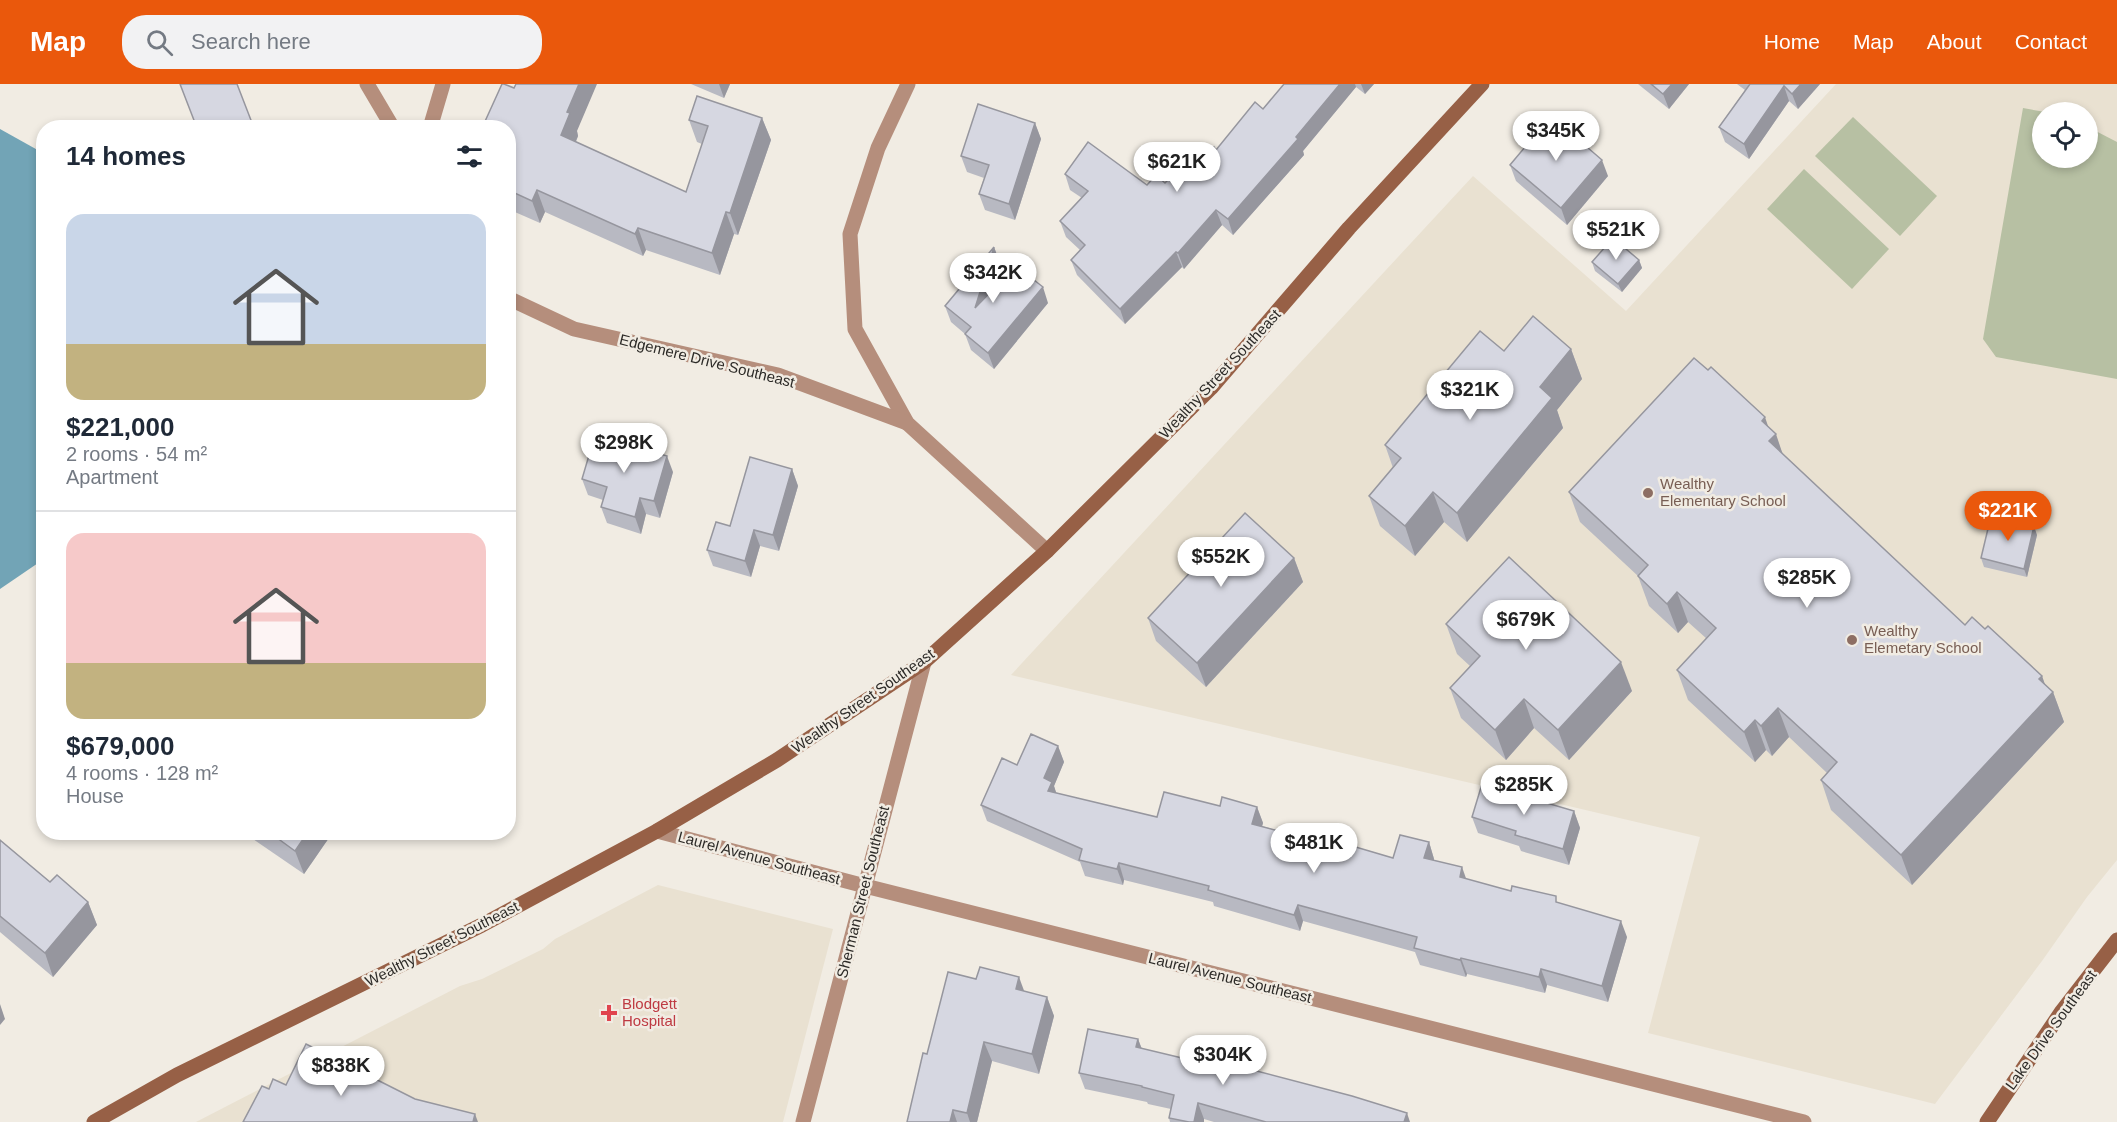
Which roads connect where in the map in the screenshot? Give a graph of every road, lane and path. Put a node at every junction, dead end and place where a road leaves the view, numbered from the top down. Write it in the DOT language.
graph roads {
  1 [pos="367,84"];
  2 [pos="443,84"];
  3 [pos="908,84"];
  4 [pos="1482,84"];
  5 [pos="388,120"];
  6 [pos="432,120"];
  7 [pos="516,302"];
  8 [pos="907,423"];
  9 [pos="1047,551"];
  10 [pos="924,662"];
  11 [pos="657,831"];
  12 [pos="865,886"];
  13 [pos="2117,940"];
  14 [pos="94,1122"];
  15 [pos="803,1122"];
  16 [pos="1804,1122"];
  17 [pos="1987,1122"];
  1 -- 5 [label="street"];
  2 -- 6 [label="street"];
  3 -- 8 [label="street"];
  4 -- 9 [label="main road, Wealthy Street Southeast"];
  7 -- 8 [label="street, Edgemere Drive Southeast"];
  8 -- 9 [label="street"];
  9 -- 10 [label="main road, Wealthy Street Southeast"];
  10 -- 11 [label="main road, Wealthy Street Southeast"];
  10 -- 12 [label="street, Sherman Street Southeast"];
  11 -- 12 [label="street, Laurel Avenue Southeast"];
  11 -- 14 [label="main road, Wealthy Street Southeast"];
  12 -- 15 [label="street, Sherman Street Southeast"];
  12 -- 16 [label="street, Laurel Avenue Southeast"];
  13 -- 17 [label="main road, Lake Drive Southeast"];
}
